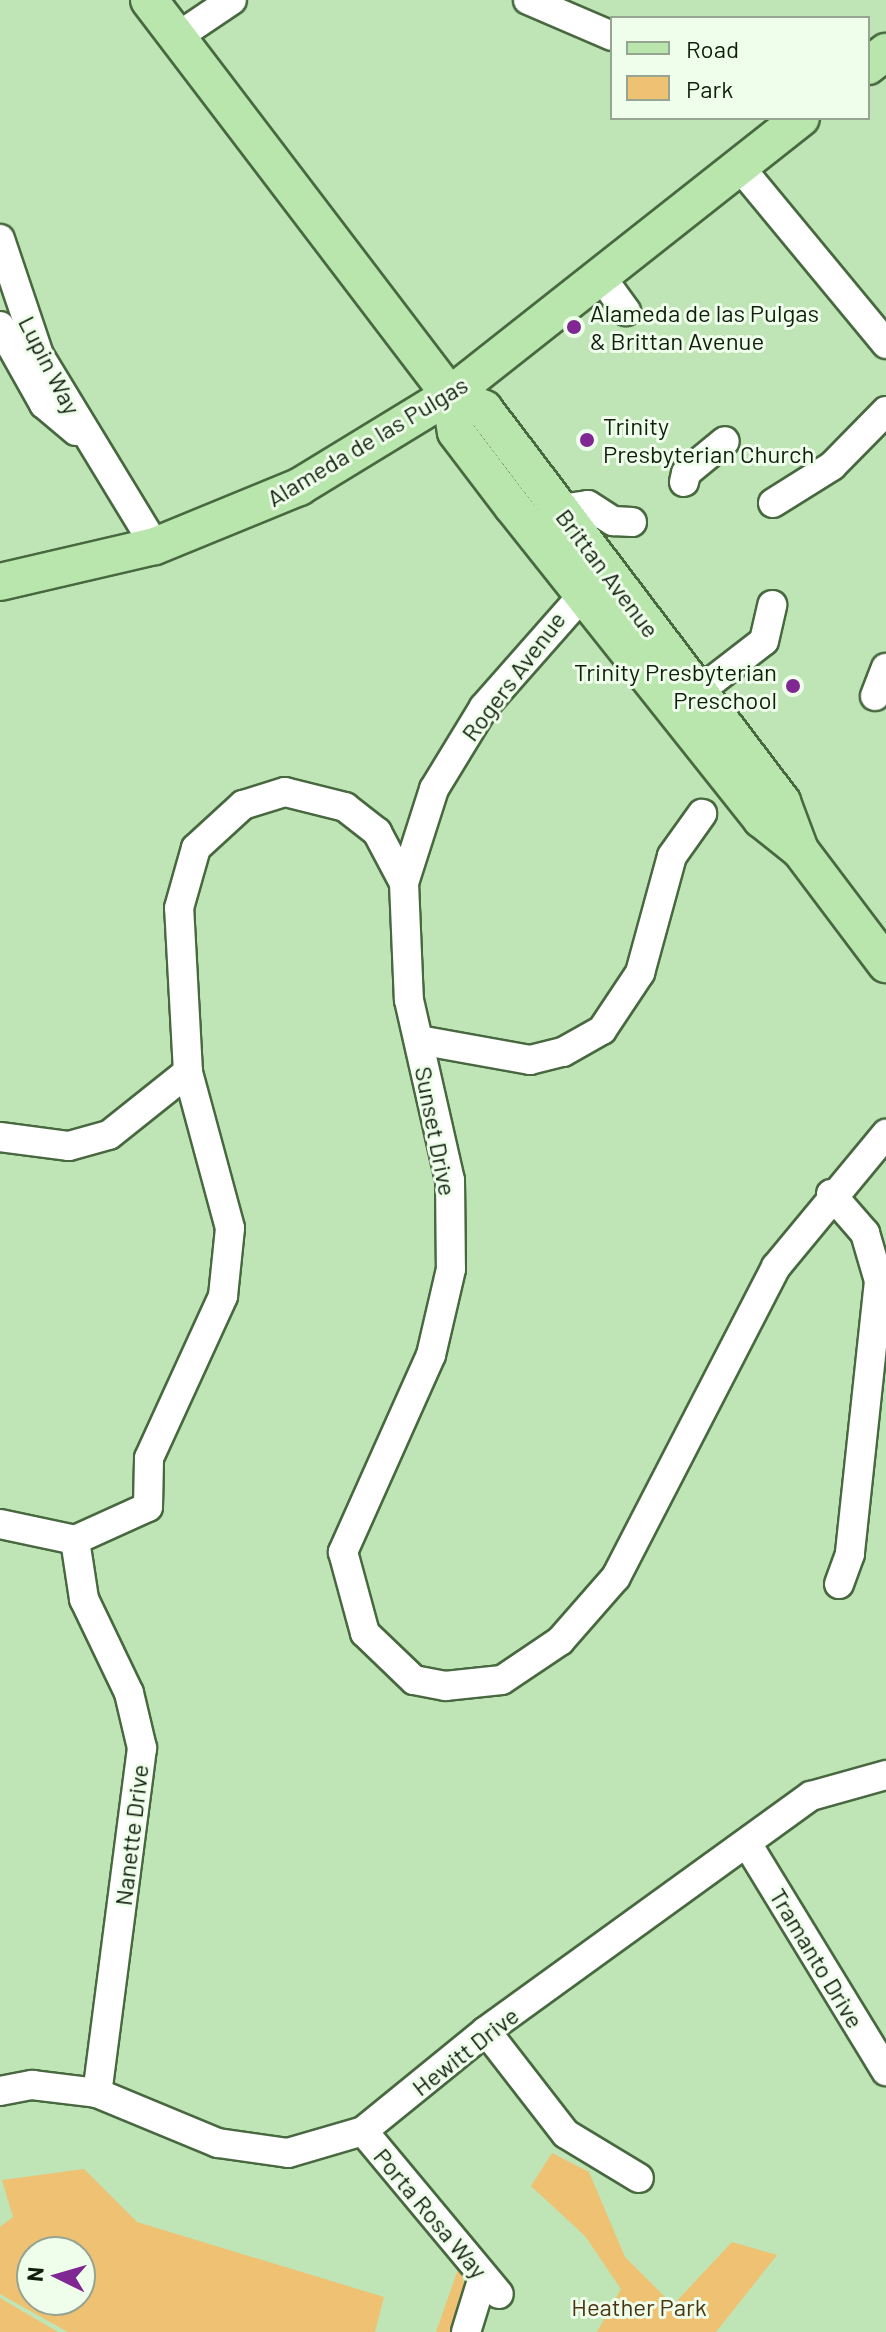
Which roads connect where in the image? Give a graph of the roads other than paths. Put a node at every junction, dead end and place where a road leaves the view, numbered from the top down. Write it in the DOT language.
graph roads {
  1 [pos="149,0"];
  2 [pos="232,0"];
  3 [pos="528,0"];
  4 [pos="610,35"];
  5 [pos="177,37"];
  6 [pos="886,52"];
  7 [pos="870,64"];
  8 [pos="798,120"];
  9 [pos="739,166"];
  10 [pos="0,239"];
  11 [pos="602,278"];
  12 [pos="626,311"];
  13 [pos="0,326"];
  14 [pos="886,344"];
  15 [pos="450,395"];
  16 [pos="886,411"];
  17 [pos="725,441"];
  18 [pos="90,443"];
  19 [pos="684,482"];
  20 [pos="773,503"];
  21 [pos="560,509"];
  22 [pos="632,522"];
  23 [pos="155,546"];
  24 [pos="595,581"];
  25 [pos="0,582"];
  26 [pos="772,605"];
  27 [pos="886,668"];
  28 [pos="698,692"];
  29 [pos="875,696"];
  30 [pos="702,814"];
  31 [pos="800,850"];
  32 [pos="404,883"];
  33 [pos="886,964"];
  34 [pos="419,1040"];
  35 [pos="188,1072"];
  36 [pos="886,1134"];
  37 [pos="0,1137"];
  38 [pos="831,1194"];
  39 [pos="0,1524"];
  40 [pos="75,1540"];
  41 [pos="839,1584"];
  42 [pos="886,1775"];
  43 [pos="748,1845"];
  44 [pos="486,2031"];
  45 [pos="886,2071"];
  46 [pos="0,2091"];
  47 [pos="97,2093"];
  48 [pos="363,2131"];
  49 [pos="639,2178"];
  50 [pos="466,2332"];
  1 -- 5 [label="main road, Brittan Avenue"];
  2 -- 5 [label="street"];
  3 -- 4 [label="street"];
  5 -- 15 [label="main road, Brittan Avenue"];
  6 -- 7 [label="main road"];
  8 -- 9 [label="main road, Alameda de las Pulgas"];
  9 -- 11 [label="main road, Alameda de las Pulgas"];
  9 -- 14 [label="street"];
  10 -- 18 [label="street, Lupin Way"];
  11 -- 12 [label="street"];
  11 -- 15 [label="main road, Alameda de las Pulgas"];
  13 -- 18 [label="street, Lupin Way"];
  15 -- 21 [label="main road, Brittan Avenue"];
  15 -- 23 [label="main road, Alameda de las Pulgas"];
  15 -- 24 [label="main road, Brittan Avenue"];
  16 -- 20 [label="street"];
  17 -- 19 [label="street"];
  18 -- 23 [label="street, Lupin Way"];
  21 -- 22 [label="street"];
  21 -- 24 [label="main road, Brittan Avenue"];
  23 -- 25 [label="main road, Alameda de las Pulgas"];
  24 -- 28 [label="main road, Brittan Avenue"];
  24 -- 31 [label="main road, Brittan Avenue"];
  24 -- 32 [label="street, Rogers Avenue"];
  26 -- 28 [label="street"];
  27 -- 29 [label="street"];
  28 -- 31 [label="main road, Brittan Avenue"];
  30 -- 34 [label="street"];
  31 -- 33 [label="main road, Brittan Avenue"];
  32 -- 34 [label="street, Sunset Drive"];
  32 -- 35 [label="street, Sunset Drive"];
  34 -- 38 [label="street, Sunset Drive"];
  35 -- 37 [label="street"];
  35 -- 40 [label="street, Sunset Drive"];
  36 -- 38 [label="street, Sunset Drive"];
  38 -- 41 [label="street"];
  39 -- 40 [label="street"];
  40 -- 47 [label="street, Nanette Drive"];
  42 -- 43 [label="street, Hewitt Drive"];
  43 -- 44 [label="street, Hewitt Drive"];
  43 -- 45 [label="street, Tramanto Drive"];
  44 -- 48 [label="street, Hewitt Drive"];
  44 -- 49 [label="street"];
  46 -- 47 [label="street, Hewitt Drive"];
  47 -- 48 [label="street, Hewitt Drive"];
  48 -- 50 [label="street, Porta Rosa Way"];
}
